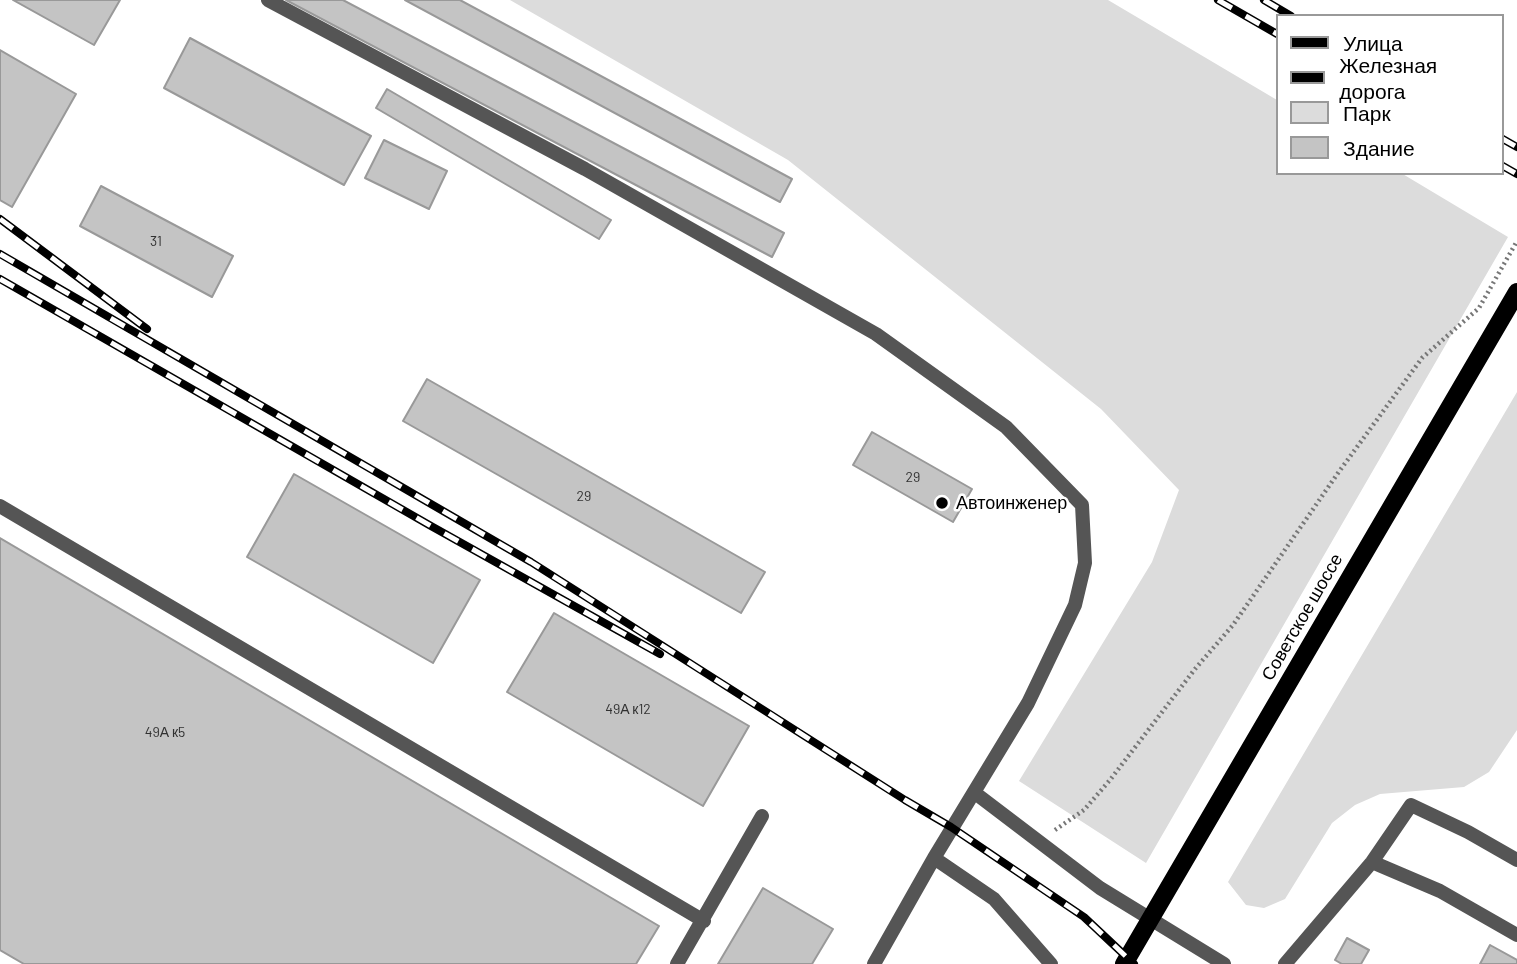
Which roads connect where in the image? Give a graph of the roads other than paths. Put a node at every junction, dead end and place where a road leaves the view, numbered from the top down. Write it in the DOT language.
graph roads {
  1 [pos="268,0"];
  2 [pos="1517,292"];
  3 [pos="0,506"];
  4 [pos="975,793"];
  5 [pos="762,816"];
  6 [pos="934,858"];
  7 [pos="1517,860"];
  8 [pos="1372,862"];
  9 [pos="704,921"];
  10 [pos="1517,935"];
  11 [pos="677,964"];
  12 [pos="874,964"];
  13 [pos="1051,964"];
  14 [pos="1124,964"];
  15 [pos="1224,964"];
  16 [pos="1285,964"];
  1 -- 4 [label="lane"];
  2 -- 14 [label="main road, Советское шоссе"];
  3 -- 9 [label="lane"];
  4 -- 6 [label="lane"];
  4 -- 15 [label="lane"];
  5 -- 9 [label="lane"];
  6 -- 12 [label="lane"];
  6 -- 13 [label="lane"];
  7 -- 8 [label="lane"];
  8 -- 10 [label="lane"];
  8 -- 16 [label="lane"];
  9 -- 11 [label="lane"];
}
